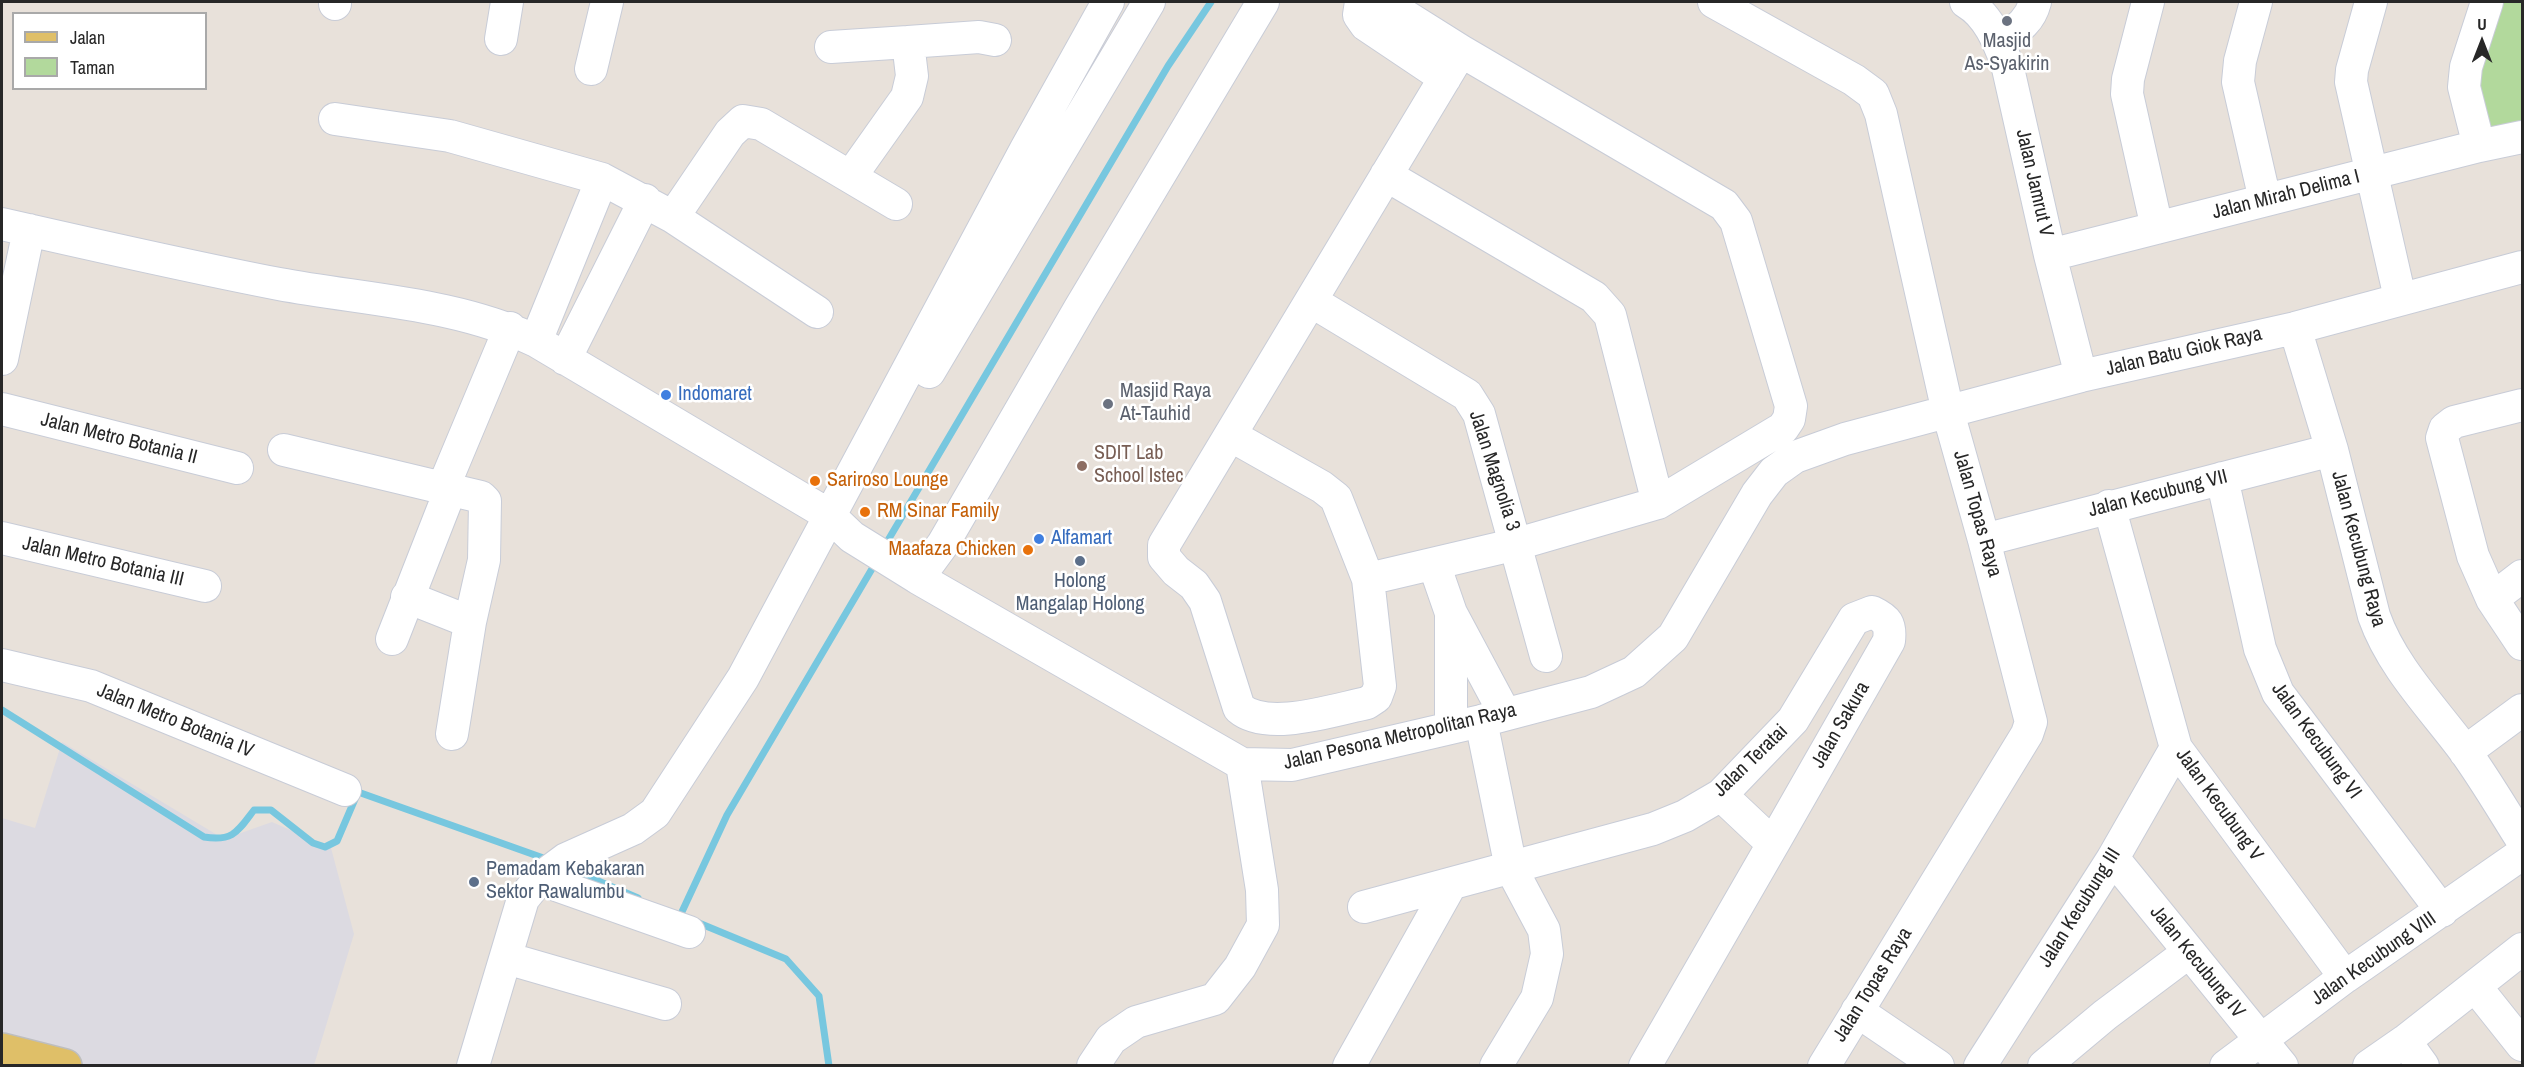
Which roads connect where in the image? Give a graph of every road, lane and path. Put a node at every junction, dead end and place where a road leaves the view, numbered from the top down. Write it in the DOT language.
graph roads {
  1 [pos="507,2"];
  2 [pos="607,2"];
  3 [pos="1108,2"];
  4 [pos="1149,2"];
  5 [pos="1263,2"];
  6 [pos="1361,2"];
  7 [pos="1383,2"];
  8 [pos="1714,2"];
  9 [pos="1966,2"];
  10 [pos="2035,2"];
  11 [pos="2148,2"];
  12 [pos="2256,2"];
  13 [pos="2371,2"];
  14 [pos="2487,2"];
  15 [pos="501,39"];
  16 [pos="995,40"];
  17 [pos="908,42"];
  18 [pos="1999,42"];
  19 [pos="831,47"];
  20 [pos="1461,51"];
  21 [pos="591,69"];
  22 [pos="1445,78"];
  23 [pos="335,118"];
  24 [pos="2523,137"];
  25 [pos="2479,146"];
  26 [pos="2370,174"];
  27 [pos="1386,175"];
  28 [pos="851,176"];
  29 [pos="602,179"];
  30 [pos="645,200"];
  31 [pos="2265,200"];
  32 [pos="896,204"];
  33 [pos="673,217"];
  34 [pos="15,227"];
  35 [pos="2157,228"];
  36 [pos="2050,255"];
  37 [pos="2523,267"];
  38 [pos="2400,298"];
  39 [pos="1311,301"];
  40 [pos="817,312"];
  41 [pos="2295,328"];
  42 [pos="523,335"];
  43 [pos="2,359"];
  44 [pos="565,359"];
  45 [pos="2081,376"];
  46 [pos="2523,405"];
  47 [pos="2,409"];
  48 [pos="1948,412"];
  49 [pos="1230,435"];
  50 [pos="1845,439"];
  51 [pos="284,450"];
  52 [pos="2332,450"];
  53 [pos="237,468"];
  54 [pos="2222,478"];
  55 [pos="447,490"];
  56 [pos="1658,503"];
  57 [pos="2109,506"];
  58 [pos="841,526"];
  59 [pos="2,538"];
  60 [pos="1984,540"];
  61 [pos="1517,544"];
  62 [pos="1434,564"];
  63 [pos="911,573"];
  64 [pos="2523,576"];
  65 [pos="1368,579"];
  66 [pos="205,586"];
  67 [pos="407,597"];
  68 [pos="2492,599"];
  69 [pos="1451,612"];
  70 [pos="1872,612"];
  71 [pos="470,622"];
  72 [pos="392,639"];
  73 [pos="2523,644"];
  74 [pos="1546,656"];
  75 [pos="2,665"];
  76 [pos="2523,710"];
  77 [pos="1493,717"];
  78 [pos="1451,727"];
  79 [pos="452,734"];
  80 [pos="2176,748"];
  81 [pos="2465,752"];
  82 [pos="1242,764"];
  83 [pos="345,790"];
  84 [pos="1720,795"];
  85 [pos="2523,840"];
  86 [pos="1773,844"];
  87 [pos="2523,854"];
  88 [pos="2113,858"];
  89 [pos="1511,868"];
  90 [pos="553,869"];
  91 [pos="1451,884"];
  92 [pos="1364,907"];
  93 [pos="2442,911"];
  94 [pos="688,932"];
  95 [pos="2523,948"];
  96 [pos="2189,952"];
  97 [pos="506,958"];
  98 [pos="2345,977"];
  99 [pos="2475,986"];
  100 [pos="665,1004"];
  101 [pos="1857,1011"];
  102 [pos="2260,1040"];
  103 [pos="2523,1045"];
  104 [pos="2,1050"];
  105 [pos="2414,1053"];
  106 [pos="65,1065"];
  107 [pos="473,1065"];
  108 [pos="1093,1065"];
  109 [pos="1349,1065"];
  110 [pos="1496,1065"];
  111 [pos="1645,1065"];
  112 [pos="1824,1065"];
  113 [pos="1938,1065"];
  114 [pos="1980,1065"];
  115 [pos="2044,1065"];
  116 [pos="2226,1065"];
  117 [pos="2282,1065"];
  118 [pos="2369,1065"];
  1 -- 15 [label="street"];
  2 -- 21 [label="street"];
  3 -- 58 [label="street"];
  4 -- 58 [label="street"];
  5 -- 63 [label="street"];
  6 -- 22 [label="street"];
  7 -- 20 [label="street"];
  8 -- 48 [label="street, Jalan Topas Raya"];
  9 -- 18 [label="street, Jalan Jamrut V"];
  10 -- 18 [label="street"];
  11 -- 35 [label="street"];
  12 -- 31 [label="street"];
  13 -- 26 [label="street"];
  14 -- 25 [label="street"];
  16 -- 17 [label="street"];
  17 -- 19 [label="street"];
  17 -- 28 [label="street"];
  18 -- 36 [label="street, Jalan Jamrut V"];
  20 -- 22 [label="street"];
  20 -- 56 [label="street"];
  22 -- 27 [label="street"];
  23 -- 29 [label="street"];
  24 -- 25 [label="street, Jalan Mirah Delima I"];
  25 -- 26 [label="street, Jalan Mirah Delima I"];
  26 -- 31 [label="street, Jalan Mirah Delima I"];
  26 -- 38 [label="street"];
  27 -- 39 [label="street"];
  27 -- 56 [label="street"];
  28 -- 32 [label="street"];
  28 -- 33 [label="street"];
  29 -- 30 [label="street"];
  29 -- 42 [label="street"];
  30 -- 33 [label="street"];
  30 -- 44 [label="street"];
  31 -- 35 [label="street, Jalan Mirah Delima I"];
  33 -- 40 [label="street"];
  34 -- 42 [label="street, Jalan Pesona Metropolitan Raya"];
  34 -- 43 [label="street"];
  35 -- 36 [label="street, Jalan Mirah Delima I"];
  36 -- 45 [label="street, Jalan Jamrut V"];
  37 -- 38 [label="street, Jalan Batu Giok Raya"];
  38 -- 41 [label="street, Jalan Batu Giok Raya"];
  39 -- 49 [label="street"];
  39 -- 61 [label="street, Jalan Magnolia 3"];
  41 -- 45 [label="street, Jalan Batu Giok Raya"];
  41 -- 52 [label="street, Jalan Kecubung Raya"];
  42 -- 44 [label="street, Jalan Pesona Metropolitan Raya"];
  42 -- 55 [label="street"];
  44 -- 58 [label="street, Jalan Pesona Metropolitan Raya"];
  45 -- 48 [label="street, Jalan Batu Giok Raya"];
  46 -- 68 [label="street"];
  47 -- 53 [label="street, Jalan Metro Botania II"];
  48 -- 50 [label="street, Jalan Batu Giok Raya"];
  48 -- 60 [label="street, Jalan Topas Raya"];
  49 -- 65 [label="street"];
  49 -- 65 [label="street"];
  50 -- 77 [label="street, Jalan Pesona Metropolitan Raya"];
  51 -- 55 [label="street"];
  52 -- 54 [label="street, Jalan Kecubung VII"];
  52 -- 81 [label="street, Jalan Kecubung Raya"];
  54 -- 57 [label="street, Jalan Kecubung VII"];
  54 -- 93 [label="street, Jalan Kecubung VI"];
  55 -- 67 [label="street"];
  55 -- 71 [label="street"];
  56 -- 61 [label="street"];
  57 -- 60 [label="street, Jalan Kecubung VII"];
  57 -- 80 [label="street, Jalan Kecubung V"];
  58 -- 63 [label="street, Jalan Pesona Metropolitan Raya"];
  58 -- 90 [label="street"];
  59 -- 66 [label="street, Jalan Metro Botania III"];
  60 -- 101 [label="street, Jalan Topas Raya"];
  61 -- 62 [label="street"];
  61 -- 74 [label="street, Jalan Magnolia 3"];
  62 -- 65 [label="street"];
  62 -- 69 [label="street"];
  63 -- 82 [label="street, Jalan Pesona Metropolitan Raya"];
  64 -- 68 [label="street"];
  67 -- 71 [label="street"];
  67 -- 72 [label="street"];
  68 -- 73 [label="street"];
  69 -- 77 [label="street"];
  69 -- 78 [label="street"];
  70 -- 84 [label="street, Jalan Teratai"];
  70 -- 86 [label="street, Jalan Sakura"];
  71 -- 79 [label="street"];
  75 -- 83 [label="street, Jalan Metro Botania IV"];
  76 -- 81 [label="street"];
  77 -- 78 [label="street, Jalan Pesona Metropolitan Raya"];
  77 -- 89 [label="street"];
  78 -- 82 [label="street, Jalan Pesona Metropolitan Raya"];
  80 -- 88 [label="street, Jalan Kecubung III"];
  80 -- 98 [label="street, Jalan Kecubung V"];
  81 -- 85 [label="street, Jalan Kecubung Raya"];
  82 -- 108 [label="street"];
  84 -- 86 [label="street"];
  84 -- 89 [label="street, Jalan Teratai"];
  86 -- 111 [label="street, Jalan Sakura"];
  87 -- 93 [label="street, Jalan Kecubung VIII"];
  88 -- 96 [label="street, Jalan Kecubung IV"];
  88 -- 114 [label="street, Jalan Kecubung III"];
  89 -- 91 [label="street, Jalan Teratai"];
  89 -- 110 [label="street"];
  90 -- 94 [label="street"];
  90 -- 97 [label="street"];
  91 -- 92 [label="street, Jalan Teratai"];
  91 -- 109 [label="street"];
  93 -- 98 [label="street, Jalan Kecubung VIII"];
  95 -- 99 [label="street"];
  96 -- 102 [label="street, Jalan Kecubung IV"];
  96 -- 115 [label="street"];
  97 -- 100 [label="street"];
  97 -- 107 [label="street"];
  98 -- 102 [label="street, Jalan Kecubung VIII"];
  99 -- 103 [label="street"];
  99 -- 105 [label="street"];
  101 -- 112 [label="street, Jalan Topas Raya"];
  101 -- 113 [label="street"];
  102 -- 116 [label="street, Jalan Kecubung VIII"];
  102 -- 117 [label="street, Jalan Kecubung IV"];
  104 -- 106 [label="main road"];
  105 -- 118 [label="street"];
}
